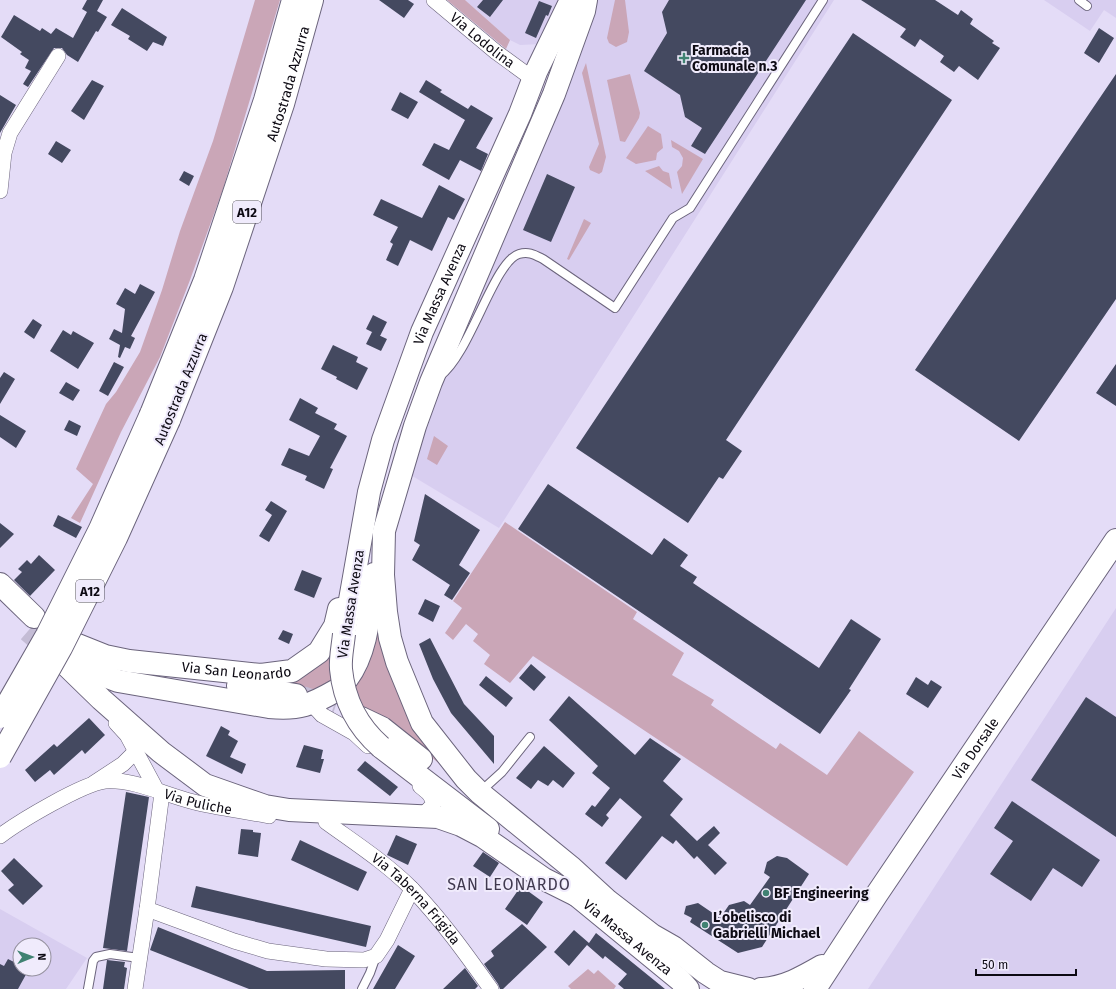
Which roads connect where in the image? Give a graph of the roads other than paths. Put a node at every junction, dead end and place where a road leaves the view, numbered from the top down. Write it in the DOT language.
graph roads {
  1 [pos="294,0"];
  2 [pos="312,0"];
  3 [pos="434,0"];
  4 [pos="571,0"];
  5 [pos="586,0"];
  6 [pos="823,0"];
  7 [pos="1079,0"];
  8 [pos="1087,6"];
  9 [pos="58,56"];
  10 [pos="533,80"];
  11 [pos="557,87"];
  12 [pos="0,191"];
  13 [pos="422,332"];
  14 [pos="431,382"];
  15 [pos="160,417"];
  16 [pos="384,531"];
  17 [pos="1116,540"];
  18 [pos="0,584"];
  19 [pos="0,602"];
  20 [pos="70,655"];
  21 [pos="101,699"];
  22 [pos="304,699"];
  23 [pos="345,701"];
  24 [pos="0,717"];
  25 [pos="530,737"];
  26 [pos="136,751"];
  27 [pos="0,757"];
  28 [pos="91,785"];
  29 [pos="159,791"];
  30 [pos="480,793"];
  31 [pos="416,815"];
  32 [pos="326,822"];
  33 [pos="0,836"];
  34 [pos="412,889"];
  35 [pos="580,897"];
  36 [pos="608,901"];
  37 [pos="147,910"];
  38 [pos="376,956"];
  39 [pos="139,958"];
  40 [pos="828,962"];
  41 [pos="710,981"];
  42 [pos="88,989"];
  43 [pos="135,989"];
  44 [pos="362,989"];
  45 [pos="491,989"];
  46 [pos="688,989"];
  47 [pos="748,989"];
  48 [pos="762,989"];
  49 [pos="800,989"];
  50 [pos="815,989"];
  1 -- 15 [label="main road, Autostrada Azzurra / A12"];
  2 -- 15 [label="main road, Autostrada Azzurra / A12"];
  3 -- 10 [label="street, Via Lodolina"];
  4 -- 10 [label="main road, Via Massa Avenza"];
  5 -- 11 [label="main road, Via Massa Avenza"];
  6 -- 14 [label="lane"];
  7 -- 8 [label="lane"];
  9 -- 12 [label="street"];
  10 -- 11 [label="street"];
  10 -- 11 [label="street"];
  10 -- 13 [label="main road, Via Massa Avenza"];
  11 -- 14 [label="main road, Via Massa Avenza"];
  13 -- 20 [label="main road, Via San Leonardo"];
  13 -- 35 [label="main road, Via Massa Avenza, bridge"];
  14 -- 16 [label="main road, Via Massa Avenza"];
  15 -- 24 [label="main road, Autostrada Azzurra / A12, bridge"];
  15 -- 27 [label="main road, Autostrada Azzurra / A12, bridge"];
  16 -- 23 [label="main road, Via San Leonardo"];
  16 -- 30 [label="main road, Via Massa Avenza"];
  17 -- 40 [label="main road, Via Dorsale"];
  18 -- 19 [label="main road"];
  20 -- 21 [label="main road"];
  20 -- 22 [label="main road, Via San Leonardo"];
  21 -- 26 [label="street"];
  21 -- 31 [label="main road"];
  22 -- 23 [label="main road, Via San Leonardo"];
  22 -- 31 [label="street"];
  23 -- 36 [label="main road"];
  25 -- 30 [label="lane"];
  26 -- 28 [label="street"];
  26 -- 29 [label="street"];
  28 -- 29 [label="street, Via Puliche"];
  28 -- 33 [label="street, Via Puliche"];
  29 -- 32 [label="street, Via Puliche"];
  29 -- 37 [label="street"];
  30 -- 36 [label="main road, Via Massa Avenza"];
  31 -- 32 [label="street, Via Puliche"];
  31 -- 35 [label="main road"];
  32 -- 34 [label="street, Via Taberna Frigida"];
  34 -- 38 [label="street"];
  34 -- 45 [label="street, Via Taberna Frigida"];
  35 -- 46 [label="main road, Via Massa Avenza"];
  36 -- 41 [label="main road, Via Massa Avenza"];
  37 -- 38 [label="street"];
  37 -- 39 [label="street"];
  38 -- 44 [label="lane"];
  39 -- 42 [label="lane"];
  39 -- 43 [label="street"];
  40 -- 48 [label="main road"];
  40 -- 49 [label="main road, Via Dorsale"];
  40 -- 50 [label="main road, Via Dorsale"];
  41 -- 47 [label="main road, Via Massa Avenza"];
}
